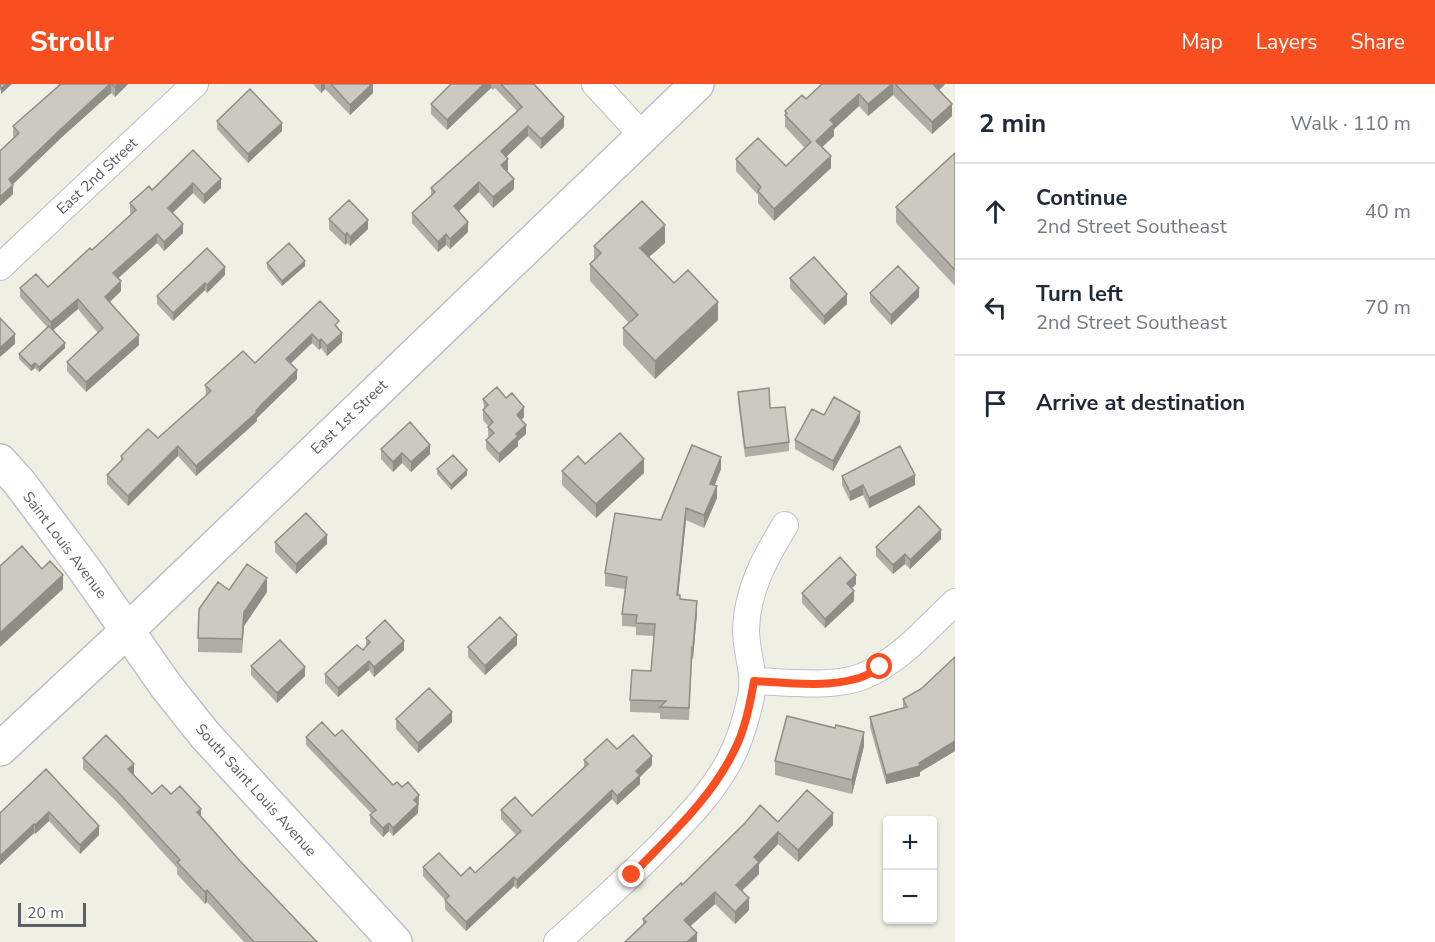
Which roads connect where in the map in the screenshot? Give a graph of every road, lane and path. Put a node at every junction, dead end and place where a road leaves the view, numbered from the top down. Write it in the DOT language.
graph roads {
  1 [pos="195,84"];
  2 [pos="596,84"];
  3 [pos="698,84"];
  4 [pos="642,135"];
  5 [pos="0,267"];
  6 [pos="0,461"];
  7 [pos="785,525"];
  8 [pos="955,602"];
  9 [pos="128,630"];
  10 [pos="754,681"];
  11 [pos="0,748"];
  12 [pos="395,942"];
  13 [pos="557,942"];
  1 -- 5 [label="street, East 2nd Street"];
  2 -- 4 [label="street"];
  3 -- 4 [label="main road, East 1st Street"];
  4 -- 9 [label="main road, East 1st Street"];
  6 -- 9 [label="main road, Saint Louis Avenue"];
  7 -- 10 [label="street"];
  8 -- 10 [label="street"];
  9 -- 11 [label="main road, East 1st Street"];
  9 -- 12 [label="main road, South Saint Louis Avenue"];
  10 -- 13 [label="street"];
}
